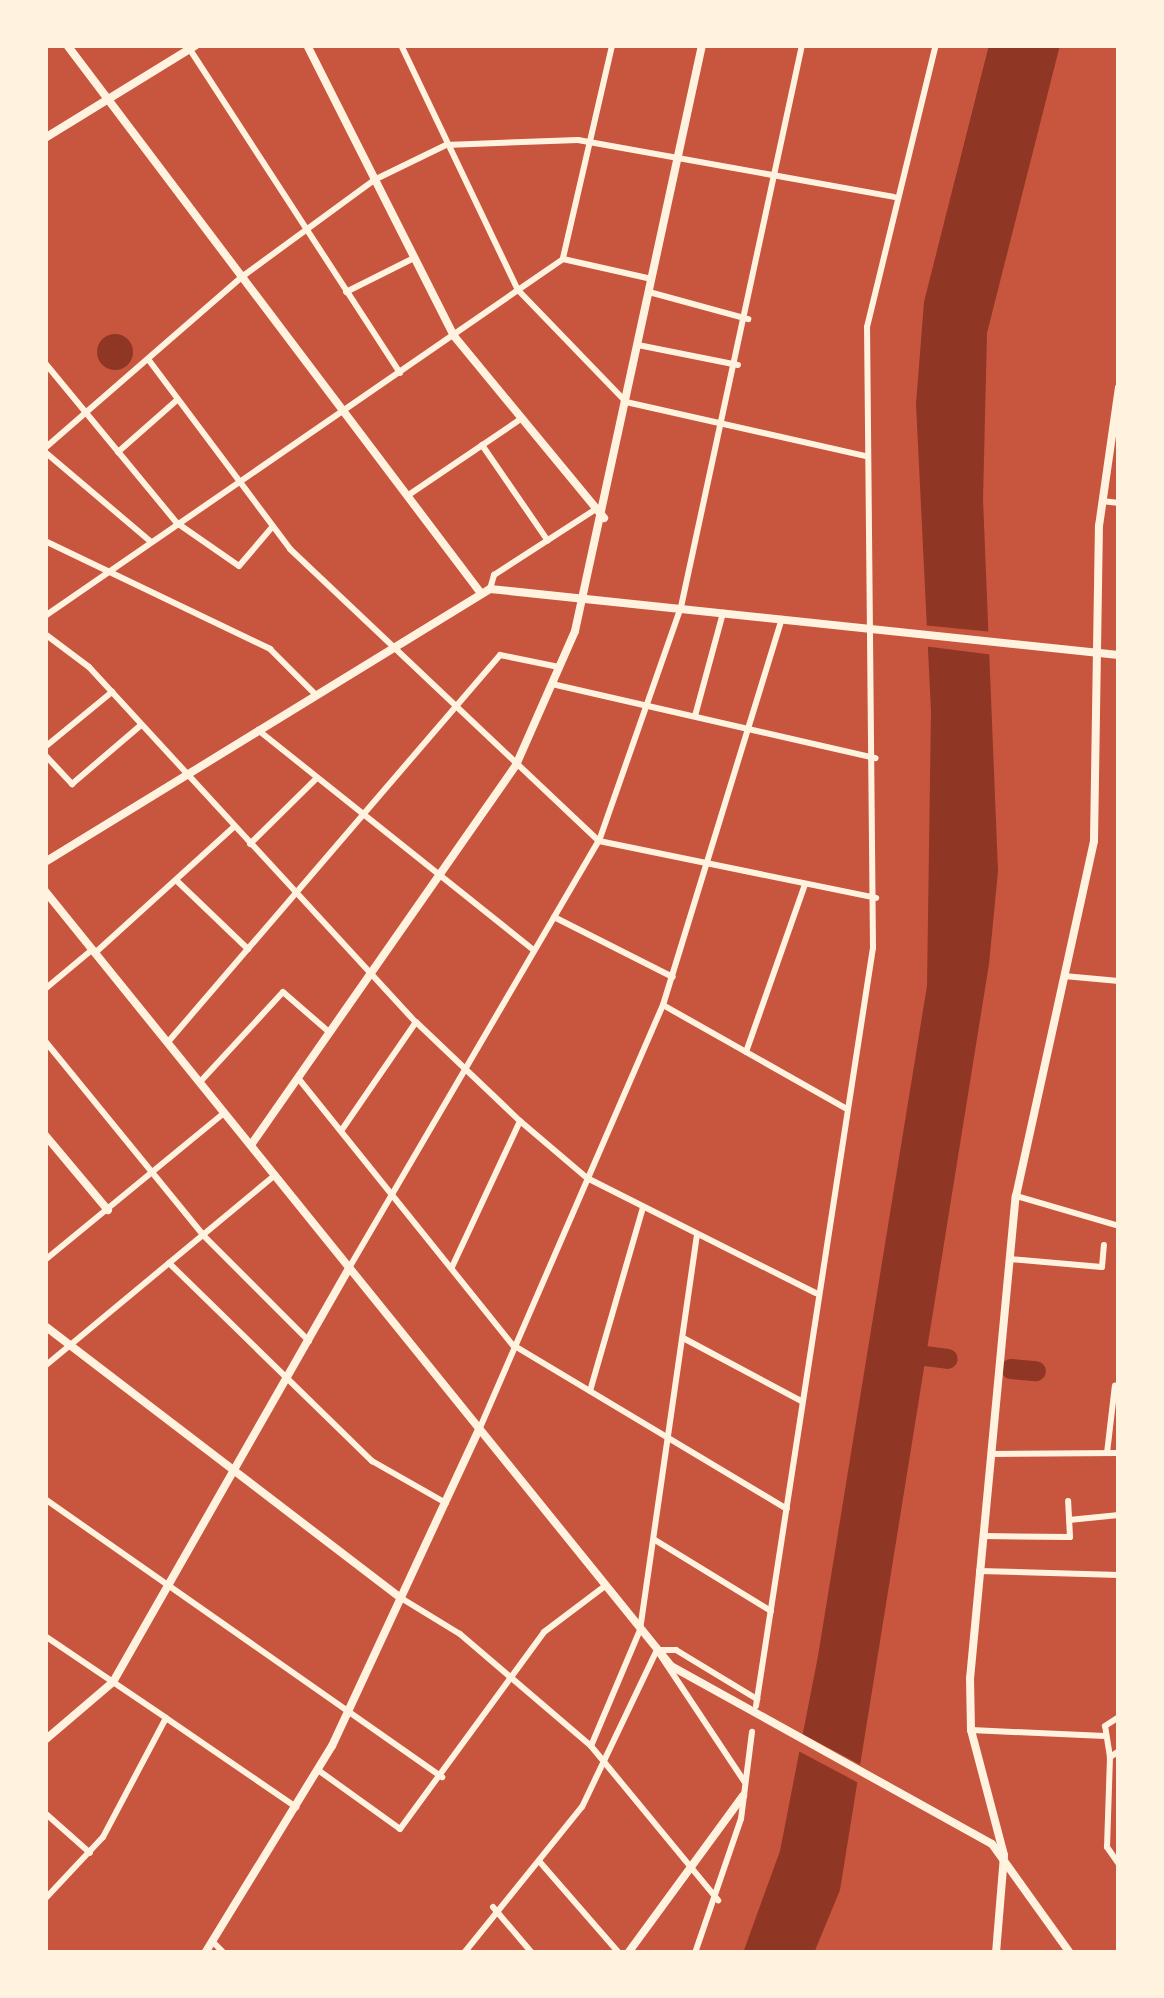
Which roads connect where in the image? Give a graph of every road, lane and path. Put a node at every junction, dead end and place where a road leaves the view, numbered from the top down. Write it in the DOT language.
graph roads {
  1 [pos="68,45"];
  2 [pos="307,45"];
  3 [pos="400,45"];
  4 [pos="612,45"];
  5 [pos="702,45"];
  6 [pos="802,45"];
  7 [pos="936,45"];
  8 [pos="191,46"];
  9 [pos="104,94"];
  10 [pos="45,138"];
  11 [pos="590,141"];
  12 [pos="446,144"];
  13 [pos="677,158"];
  14 [pos="780,177"];
  15 [pos="374,180"];
  16 [pos="895,196"];
  17 [pos="306,230"];
  18 [pos="414,258"];
  19 [pos="564,258"];
  20 [pos="243,276"];
  21 [pos="652,278"];
  22 [pos="518,290"];
  23 [pos="346,292"];
  24 [pos="649,292"];
  25 [pos="748,319"];
  26 [pos="454,336"];
  27 [pos="638,344"];
  28 [pos="148,359"];
  29 [pos="45,363"];
  30 [pos="738,365"];
  31 [pos="400,373"];
  32 [pos="1119,387"];
  33 [pos="178,399"];
  34 [pos="626,402"];
  35 [pos="343,408"];
  36 [pos="86,413"];
  37 [pos="522,418"];
  38 [pos="724,426"];
  39 [pos="482,445"];
  40 [pos="45,450"];
  41 [pos="118,452"];
  42 [pos="866,456"];
  43 [pos="240,479"];
  44 [pos="408,496"];
  45 [pos="1102,501"];
  46 [pos="1119,503"];
  47 [pos="596,509"];
  48 [pos="604,518"];
  49 [pos="177,523"];
  50 [pos="273,526"];
  51 [pos="548,540"];
  52 [pos="45,541"];
  53 [pos="150,541"];
  54 [pos="110,567"];
  55 [pos="490,589"];
  56 [pos="480,592"];
  57 [pos="588,596"];
  58 [pos="681,607"];
  59 [pos="724,612"];
  60 [pos="45,616"];
  61 [pos="782,619"];
  62 [pos="873,629"];
  63 [pos="45,634"];
  64 [pos="388,645"];
  65 [pos="1119,655"];
  66 [pos="1097,656"];
  67 [pos="559,667"];
  68 [pos="552,684"];
  69 [pos="112,692"];
  70 [pos="314,693"];
  71 [pos="646,706"];
  72 [pos="456,709"];
  73 [pos="694,716"];
  74 [pos="141,725"];
  75 [pos="752,727"];
  76 [pos="256,728"];
  77 [pos="45,751"];
  78 [pos="876,758"];
  79 [pos="516,765"];
  80 [pos="186,773"];
  81 [pos="316,779"];
  82 [pos="363,816"];
  83 [pos="234,827"];
  84 [pos="599,841"];
  85 [pos="250,844"];
  86 [pos="45,862"];
  87 [pos="712,866"];
  88 [pos="439,874"];
  89 [pos="176,880"];
  90 [pos="805,884"];
  91 [pos="45,891"];
  92 [pos="296,894"];
  93 [pos="876,898"];
  94 [pos="554,917"];
  95 [pos="248,949"];
  96 [pos="95,950"];
  97 [pos="534,950"];
  98 [pos="369,973"];
  99 [pos="1064,976"];
  100 [pos="674,977"];
  101 [pos="1119,981"];
  102 [pos="45,988"];
  103 [pos="663,1005"];
  104 [pos="416,1022"];
  105 [pos="329,1032"];
  106 [pos="45,1041"];
  107 [pos="168,1042"];
  108 [pos="746,1052"];
  109 [pos="463,1072"];
  110 [pos="298,1078"];
  111 [pos="200,1082"];
  112 [pos="845,1108"];
  113 [pos="224,1113"];
  114 [pos="520,1121"];
  115 [pos="341,1131"];
  116 [pos="45,1134"];
  117 [pos="251,1145"];
  118 [pos="152,1174"];
  119 [pos="275,1175"];
  120 [pos="587,1178"];
  121 [pos="392,1194"];
  122 [pos="1016,1196"];
  123 [pos="643,1207"];
  124 [pos="108,1210"];
  125 [pos="1119,1226"];
  126 [pos="203,1235"];
  127 [pos="697,1236"];
  128 [pos="1104,1245"];
  129 [pos="1009,1259"];
  130 [pos="45,1260"];
  131 [pos="169,1263"];
  132 [pos="452,1267"];
  133 [pos="349,1268"];
  134 [pos="816,1294"];
  135 [pos="45,1326"];
  136 [pos="685,1340"];
  137 [pos="310,1342"];
  138 [pos="512,1346"];
  139 [pos="65,1350"];
  140 [pos="45,1366"];
  141 [pos="288,1380"];
  142 [pos="1115,1384"];
  143 [pos="590,1391"];
  144 [pos="801,1401"];
  145 [pos="479,1430"];
  146 [pos="672,1439"];
  147 [pos="1108,1453"];
  148 [pos="1119,1453"];
  149 [pos="991,1454"];
  150 [pos="238,1475"];
  151 [pos="45,1499"];
  152 [pos="1068,1501"];
  153 [pos="446,1504"];
  154 [pos="787,1509"];
  155 [pos="1119,1515"];
  156 [pos="1069,1520"];
  157 [pos="983,1536"];
  158 [pos="655,1540"];
  159 [pos="979,1571"];
  160 [pos="1119,1575"];
  161 [pos="172,1585"];
  162 [pos="605,1586"];
  163 [pos="402,1598"];
  164 [pos="771,1611"];
  165 [pos="640,1630"];
  166 [pos="45,1636"];
  167 [pos="657,1650"];
  168 [pos="512,1675"];
  169 [pos="113,1682"];
  170 [pos="350,1706"];
  171 [pos="1119,1717"];
  172 [pos="166,1718"];
  173 [pos="971,1730"];
  174 [pos="752,1732"];
  175 [pos="1105,1736"];
  176 [pos="45,1740"];
  177 [pos="591,1746"];
  178 [pos="1119,1751"];
  179 [pos="1110,1757"];
  180 [pos="608,1765"];
  181 [pos="318,1770"];
  182 [pos="442,1776"];
  183 [pos="744,1781"];
  184 [pos="743,1796"];
  185 [pos="296,1808"];
  186 [pos="45,1813"];
  187 [pos="90,1853"];
  188 [pos="1004,1856"];
  189 [pos="539,1861"];
  190 [pos="1119,1864"];
  191 [pos="690,1867"];
  192 [pos="45,1899"];
  193 [pos="718,1900"];
  194 [pos="493,1907"];
  195 [pos="212,1941"];
  196 [pos="204,1953"];
  197 [pos="224,1953"];
  198 [pos="464,1953"];
  199 [pos="532,1953"];
  200 [pos="619,1953"];
  201 [pos="628,1953"];
  202 [pos="695,1953"];
  203 [pos="996,1953"];
  204 [pos="1070,1953"];
  1 -- 9 [label="street"];
  2 -- 15 [label="street"];
  3 -- 12 [label="street"];
  4 -- 11 [label="street"];
  5 -- 13 [label="street"];
  6 -- 14 [label="street"];
  7 -- 16 [label="street"];
  8 -- 9 [label="street"];
  8 -- 17 [label="street"];
  9 -- 10 [label="street"];
  9 -- 20 [label="street"];
  11 -- 12 [label="street"];
  11 -- 13 [label="street"];
  11 -- 19 [label="street"];
  12 -- 15 [label="street"];
  12 -- 22 [label="street"];
  13 -- 14 [label="street"];
  13 -- 21 [label="street"];
  14 -- 16 [label="street"];
  14 -- 25 [label="street"];
  15 -- 17 [label="street"];
  15 -- 18 [label="street"];
  16 -- 42 [label="street"];
  17 -- 20 [label="street"];
  17 -- 23 [label="street"];
  18 -- 23 [label="street"];
  18 -- 26 [label="street"];
  19 -- 21 [label="street"];
  19 -- 22 [label="street"];
  20 -- 28 [label="street"];
  20 -- 35 [label="street"];
  21 -- 24 [label="street"];
  22 -- 26 [label="street"];
  22 -- 34 [label="street"];
  23 -- 31 [label="street"];
  24 -- 25 [label="street"];
  24 -- 27 [label="street"];
  25 -- 30 [label="street"];
  26 -- 31 [label="street"];
  26 -- 37 [label="street"];
  27 -- 30 [label="street"];
  27 -- 34 [label="street"];
  28 -- 33 [label="street"];
  28 -- 36 [label="street"];
  29 -- 36 [label="street"];
  30 -- 38 [label="street"];
  31 -- 35 [label="street"];
  32 -- 45 [label="street"];
  33 -- 41 [label="street"];
  33 -- 43 [label="street"];
  34 -- 38 [label="street"];
  34 -- 48 [label="street"];
  35 -- 43 [label="street"];
  35 -- 44 [label="street"];
  36 -- 40 [label="street"];
  36 -- 41 [label="street"];
  37 -- 39 [label="street"];
  37 -- 47 [label="street"];
  38 -- 42 [label="street"];
  38 -- 58 [label="street"];
  39 -- 44 [label="street"];
  39 -- 51 [label="street"];
  40 -- 53 [label="street"];
  41 -- 49 [label="street"];
  42 -- 62 [label="street"];
  43 -- 49 [label="street"];
  43 -- 50 [label="street"];
  44 -- 56 [label="street"];
  45 -- 46 [label="street"];
  45 -- 66 [label="street"];
  47 -- 48 [label="street"];
  47 -- 51 [label="street"];
  48 -- 57 [label="street"];
  49 -- 50 [label="street"];
  49 -- 53 [label="street"];
  50 -- 64 [label="street"];
  51 -- 55 [label="street"];
  52 -- 54 [label="street"];
  53 -- 54 [label="street"];
  54 -- 60 [label="street"];
  54 -- 70 [label="street"];
  55 -- 56 [label="street"];
  55 -- 57 [label="street"];
  56 -- 64 [label="street"];
  57 -- 58 [label="street"];
  57 -- 67 [label="street"];
  58 -- 59 [label="street"];
  58 -- 71 [label="street"];
  59 -- 61 [label="street"];
  59 -- 73 [label="street"];
  61 -- 62 [label="street"];
  61 -- 75 [label="street"];
  62 -- 66 [label="street"];
  62 -- 78 [label="street"];
  63 -- 69 [label="street"];
  64 -- 70 [label="street"];
  64 -- 72 [label="street"];
  65 -- 66 [label="street"];
  66 -- 99 [label="street"];
  67 -- 68 [label="street"];
  67 -- 72 [label="street"];
  68 -- 71 [label="street"];
  68 -- 79 [label="street"];
  69 -- 74 [label="street"];
  69 -- 77 [label="street"];
  70 -- 76 [label="street"];
  71 -- 73 [label="street"];
  71 -- 84 [label="street"];
  72 -- 79 [label="street"];
  72 -- 82 [label="street"];
  73 -- 75 [label="street"];
  74 -- 77 [label="street"];
  74 -- 80 [label="street"];
  75 -- 78 [label="street"];
  75 -- 87 [label="street"];
  76 -- 80 [label="street"];
  76 -- 81 [label="street"];
  78 -- 93 [label="street"];
  79 -- 84 [label="street"];
  79 -- 88 [label="street"];
  80 -- 83 [label="street"];
  80 -- 86 [label="street"];
  81 -- 82 [label="street"];
  81 -- 85 [label="street"];
  82 -- 88 [label="street"];
  82 -- 92 [label="street"];
  83 -- 85 [label="street"];
  83 -- 89 [label="street"];
  84 -- 87 [label="street"];
  84 -- 94 [label="street"];
  85 -- 92 [label="street"];
  87 -- 90 [label="street"];
  87 -- 100 [label="street"];
  88 -- 97 [label="street"];
  88 -- 98 [label="street"];
  89 -- 95 [label="street"];
  89 -- 96 [label="street"];
  90 -- 93 [label="street"];
  90 -- 108 [label="street"];
  91 -- 96 [label="street"];
  92 -- 95 [label="street"];
  92 -- 98 [label="street"];
  93 -- 112 [label="street"];
  94 -- 97 [label="street"];
  94 -- 100 [label="street"];
  95 -- 107 [label="street"];
  96 -- 102 [label="street"];
  96 -- 107 [label="street"];
  97 -- 109 [label="street"];
  98 -- 104 [label="street"];
  98 -- 105 [label="street"];
  99 -- 101 [label="street"];
  99 -- 122 [label="street"];
  100 -- 103 [label="street"];
  103 -- 108 [label="street"];
  103 -- 120 [label="street"];
  104 -- 109 [label="street"];
  104 -- 115 [label="street"];
  105 -- 110 [label="street"];
  105 -- 111 [label="street"];
  106 -- 118 [label="street"];
  107 -- 111 [label="street"];
  108 -- 112 [label="street"];
  109 -- 114 [label="street"];
  109 -- 121 [label="street"];
  110 -- 115 [label="street"];
  110 -- 117 [label="street"];
  111 -- 113 [label="street"];
  112 -- 134 [label="street"];
  113 -- 117 [label="street"];
  113 -- 118 [label="street"];
  114 -- 120 [label="street"];
  114 -- 132 [label="street"];
  115 -- 121 [label="street"];
  116 -- 124 [label="street"];
  117 -- 119 [label="street"];
  118 -- 124 [label="street"];
  118 -- 126 [label="street"];
  119 -- 126 [label="street"];
  119 -- 133 [label="street"];
  120 -- 123 [label="street"];
  120 -- 138 [label="street"];
  121 -- 132 [label="street"];
  121 -- 133 [label="street"];
  122 -- 125 [label="street"];
  122 -- 129 [label="street"];
  123 -- 127 [label="street"];
  123 -- 143 [label="street"];
  124 -- 130 [label="street"];
  126 -- 131 [label="street"];
  126 -- 137 [label="street"];
  127 -- 134 [label="street"];
  127 -- 136 [label="street"];
  128 -- 129 [label="street"];
  129 -- 149 [label="street"];
  131 -- 139 [label="street"];
  131 -- 141 [label="street"];
  132 -- 138 [label="street"];
  133 -- 137 [label="street"];
  133 -- 145 [label="street"];
  134 -- 144 [label="street"];
  135 -- 139 [label="street"];
  136 -- 144 [label="street"];
  136 -- 146 [label="street"];
  137 -- 141 [label="street"];
  138 -- 143 [label="street"];
  138 -- 145 [label="street"];
  139 -- 140 [label="street"];
  139 -- 150 [label="street"];
  141 -- 150 [label="street"];
  141 -- 153 [label="street"];
  142 -- 147 [label="street"];
  143 -- 146 [label="street"];
  144 -- 154 [label="street"];
  145 -- 153 [label="street"];
  145 -- 162 [label="street"];
  146 -- 154 [label="street"];
  146 -- 158 [label="street"];
  147 -- 148 [label="street"];
  147 -- 149 [label="street"];
  149 -- 157 [label="street"];
  150 -- 161 [label="street"];
  150 -- 163 [label="street"];
  151 -- 161 [label="street"];
  152 -- 156 [label="street"];
  153 -- 163 [label="street"];
  154 -- 164 [label="street"];
  155 -- 156 [label="street"];
  156 -- 157 [label="street"];
  157 -- 159 [label="street"];
  158 -- 164 [label="street"];
  158 -- 165 [label="street"];
  159 -- 160 [label="street"];
  159 -- 173 [label="street"];
  161 -- 169 [label="street"];
  161 -- 170 [label="street"];
  162 -- 165 [label="street"];
  162 -- 168 [label="street"];
  163 -- 168 [label="street"];
  163 -- 170 [label="street"];
  164 -- 167 [label="street"];
  165 -- 167 [label="street"];
  165 -- 177 [label="street"];
  166 -- 169 [label="street"];
  167 -- 180 [label="street"];
  167 -- 183 [label="street"];
  167 -- 188 [label="street"];
  168 -- 177 [label="street"];
  168 -- 182 [label="street"];
  169 -- 172 [label="street"];
  169 -- 176 [label="street"];
  170 -- 181 [label="street"];
  170 -- 182 [label="street"];
  171 -- 175 [label="street"];
  172 -- 185 [label="street"];
  172 -- 187 [label="street"];
  173 -- 175 [label="street"];
  173 -- 188 [label="street"];
  174 -- 183 [label="street"];
  175 -- 179 [label="street"];
  177 -- 180 [label="street"];
  178 -- 179 [label="street"];
  179 -- 190 [label="street"];
  180 -- 189 [label="street"];
  180 -- 191 [label="street"];
  181 -- 182 [label="street"];
  181 -- 185 [label="street"];
  183 -- 184 [label="street"];
  184 -- 191 [label="street"];
  184 -- 193 [label="street"];
  185 -- 195 [label="street"];
  186 -- 187 [label="street"];
  187 -- 192 [label="street"];
  188 -- 203 [label="street"];
  188 -- 204 [label="street"];
  189 -- 194 [label="street"];
  189 -- 200 [label="street"];
  191 -- 193 [label="street"];
  191 -- 201 [label="street"];
  193 -- 202 [label="street"];
  194 -- 198 [label="street"];
  194 -- 199 [label="street"];
  195 -- 196 [label="street"];
  195 -- 197 [label="street"];
}
